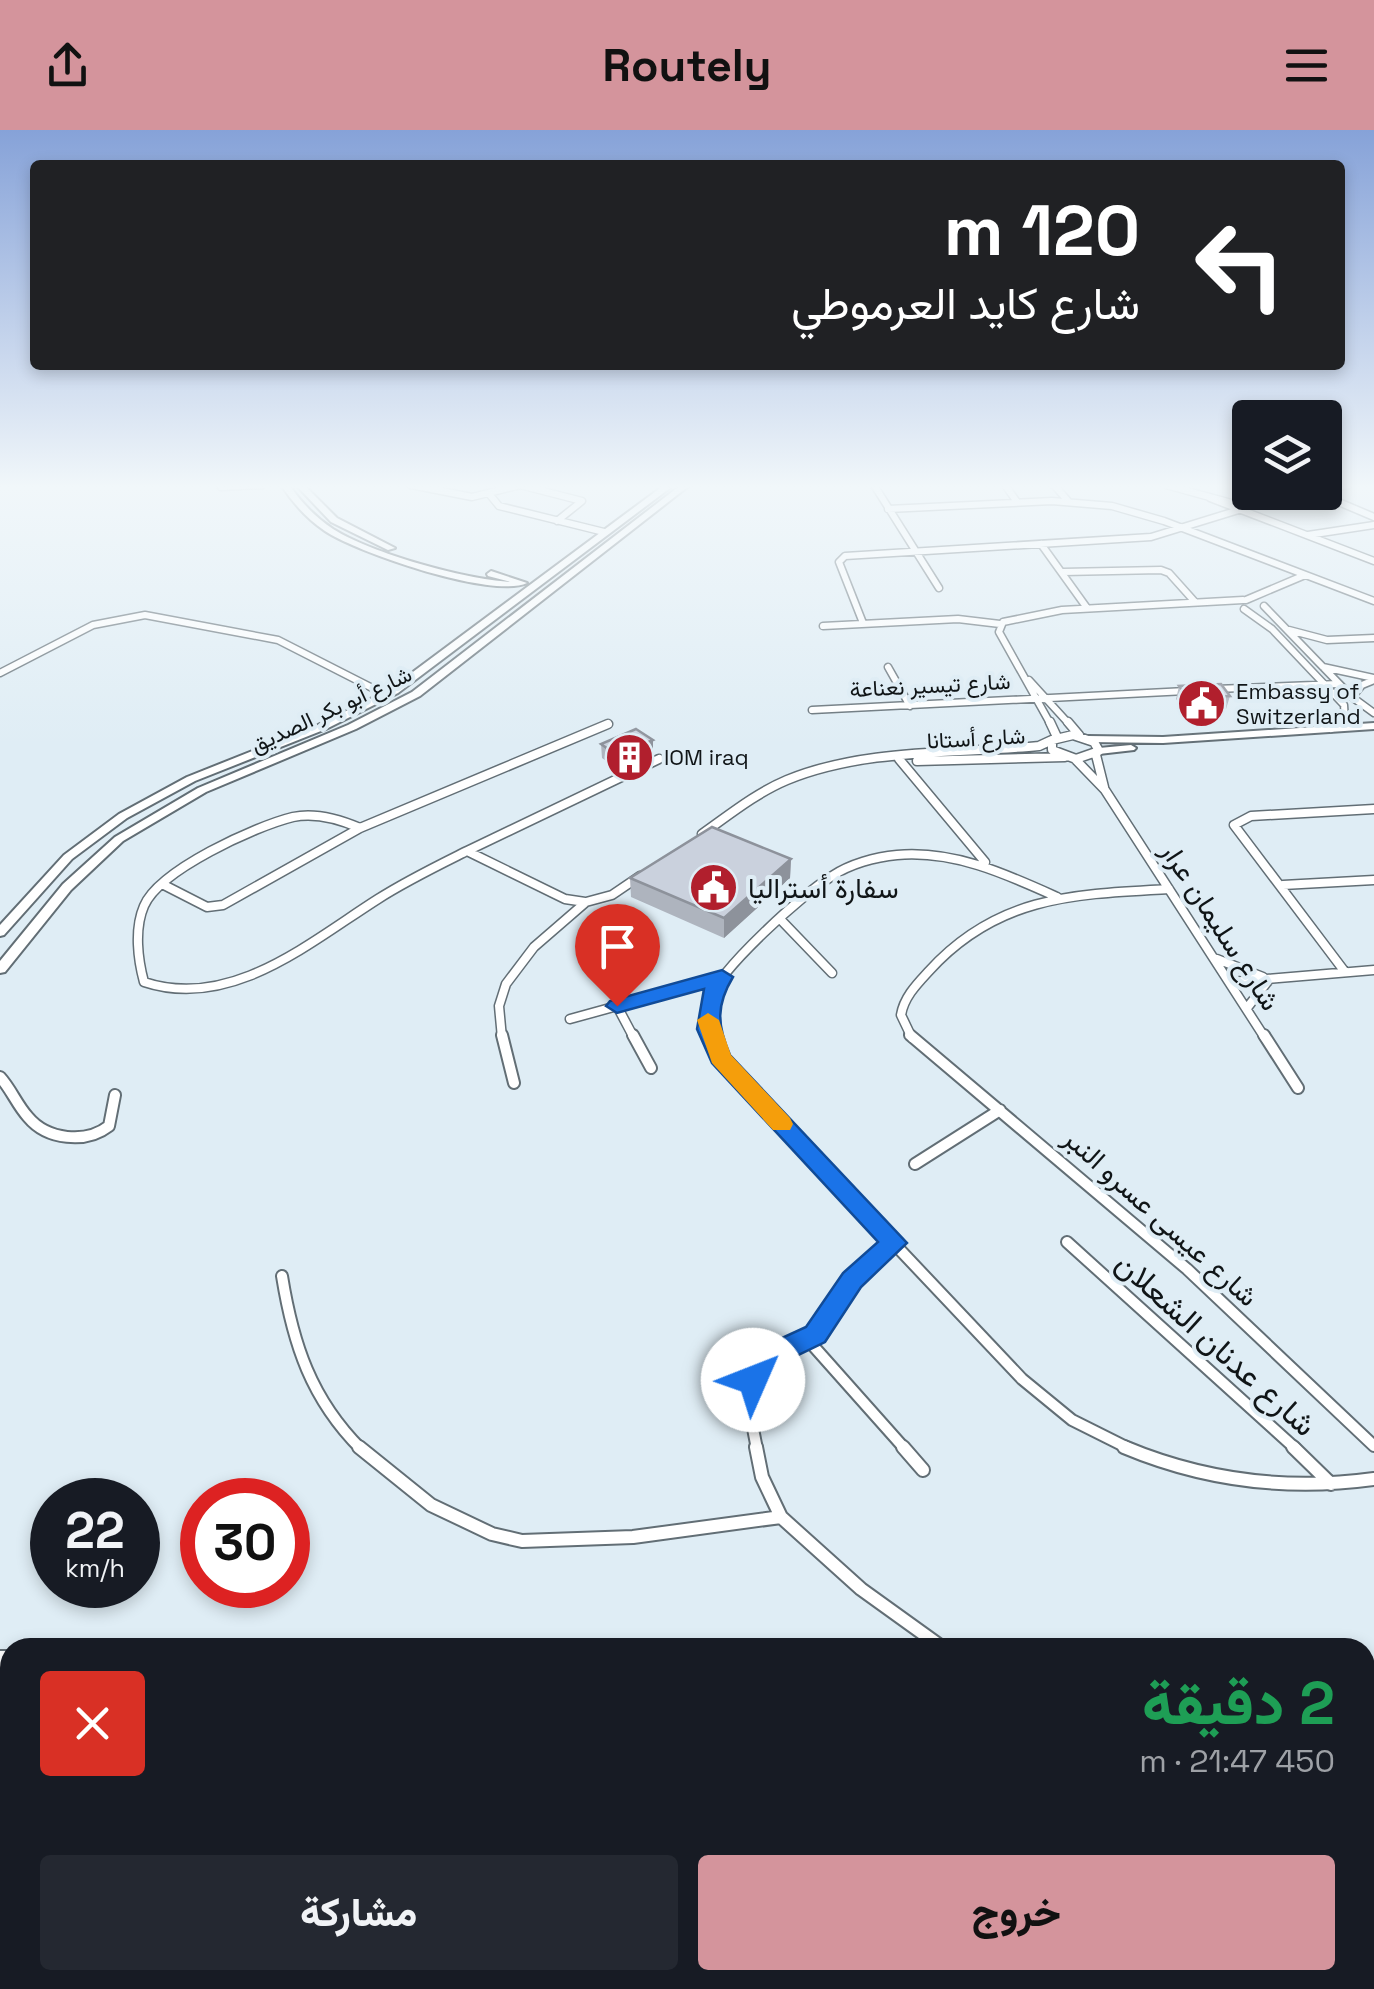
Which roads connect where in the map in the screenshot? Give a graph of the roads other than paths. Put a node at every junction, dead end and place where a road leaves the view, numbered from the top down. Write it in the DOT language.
graph roads {
  1 [pos="465,572"];
  2 [pos="468,572"];
  3 [pos="540,572"];
  4 [pos="552,572"];
  5 [pos="574,572"];
  6 [pos="843,572"];
  7 [pos="929,572"];
  8 [pos="1062,572"];
  9 [pos="1074,572"];
  10 [pos="1166,572"];
  11 [pos="1297,572"];
  12 [pos="1305,575"];
  13 [pos="487,577"];
  14 [pos="939,588"];
  15 [pos="1266,592"];
  16 [pos="1374,601"];
  17 [pos="1195,602"];
  18 [pos="1219,602"];
  19 [pos="1243,604"];
  20 [pos="1263,605"];
  21 [pos="1086,608"];
  22 [pos="496,614"];
  23 [pos="863,623"];
  24 [pos="1000,624"];
  25 [pos="823,626"];
  26 [pos="1286,629"];
  27 [pos="1374,638"];
  28 [pos="1335,640"];
  29 [pos="1312,655"];
  30 [pos="888,667"];
  31 [pos="1323,667"];
  32 [pos="0,673"];
  33 [pos="1374,679"];
  34 [pos="1029,680"];
  35 [pos="1325,684"];
  36 [pos="1338,684"];
  37 [pos="386,695"];
  38 [pos="1050,698"];
  39 [pos="1352,698"];
  40 [pos="1035,699"];
  41 [pos="910,706"];
  42 [pos="812,710"];
  43 [pos="1374,712"];
  44 [pos="608,724"];
  45 [pos="1331,728"];
  46 [pos="1374,729"];
  47 [pos="1085,738"];
  48 [pos="1055,739"];
  49 [pos="1097,753"];
  50 [pos="1070,758"];
  51 [pos="659,759"];
  52 [pos="896,760"];
  53 [pos="1105,790"];
  54 [pos="1374,808"];
  55 [pos="360,828"];
  56 [pos="699,836"];
  57 [pos="467,851"];
  58 [pos="986,864"];
  59 [pos="656,865"];
  60 [pos="1374,880"];
  61 [pos="162,884"];
  62 [pos="1283,885"];
  63 [pos="1169,889"];
  64 [pos="1057,897"];
  65 [pos="586,902"];
  66 [pos="781,920"];
  67 [pos="0,932"];
  68 [pos="1215,958"];
  69 [pos="0,969"];
  70 [pos="1374,970"];
  71 [pos="1345,972"];
  72 [pos="832,973"];
  73 [pos="722,977"];
  74 [pos="1270,979"];
  75 [pos="1231,982"];
  76 [pos="617,1006"];
  77 [pos="1248,1008"];
  78 [pos="570,1019"];
  79 [pos="908,1033"];
  80 [pos="651,1068"];
  81 [pos="0,1077"];
  82 [pos="514,1083"];
  83 [pos="1298,1088"];
  84 [pos="115,1095"];
  85 [pos="1000,1110"];
  86 [pos="916,1164"];
  87 [pos="1067,1242"];
  88 [pos="894,1243"];
  89 [pos="282,1276"];
  90 [pos="808,1340"];
  91 [pos="1374,1446"];
  92 [pos="923,1470"];
  93 [pos="1374,1479"];
  94 [pos="1330,1484"];
  95 [pos="780,1516"];
  96 [pos="929,1638"];
  1 -- 13 [label="main road"];
  2 -- 13 [label="main road"];
  3 -- 13 [label="main road"];
  4 -- 22 [label="main road, شارع أبو بكر الصديق"];
  5 -- 69 [label="main road, شارع أبو بكر الصديق"];
  6 -- 23 [label="street"];
  7 -- 14 [label="street"];
  8 -- 9 [label="street"];
  8 -- 21 [label="street"];
  10 -- 17 [label="street"];
  11 -- 12 [label="street"];
  12 -- 15 [label="street"];
  12 -- 16 [label="street"];
  13 -- 22 [label="main road"];
  15 -- 19 [label="street"];
  15 -- 20 [label="street"];
  17 -- 18 [label="street"];
  17 -- 21 [label="street"];
  18 -- 19 [label="street"];
  19 -- 20 [label="street"];
  19 -- 35 [label="street"];
  20 -- 26 [label="street"];
  21 -- 24 [label="street"];
  22 -- 37 [label="main road, شارع أبو بكر الصديق"];
  23 -- 24 [label="street"];
  23 -- 25 [label="street"];
  24 -- 34 [label="street"];
  26 -- 28 [label="street"];
  26 -- 29 [label="street"];
  27 -- 28 [label="street"];
  28 -- 29 [label="street"];
  29 -- 31 [label="street"];
  30 -- 41 [label="street"];
  31 -- 33 [label="street"];
  31 -- 36 [label="street"];
  32 -- 37 [label="street"];
  33 -- 39 [label="street"];
  34 -- 38 [label="street"];
  34 -- 40 [label="street"];
  35 -- 36 [label="street, شارع تيسير نعناعة"];
  35 -- 38 [label="street, شارع تيسير نعناعة"];
  35 -- 45 [label="street"];
  36 -- 39 [label="street"];
  37 -- 67 [label="main road, شارع أبو بكر الصديق"];
  38 -- 40 [label="street, شارع تيسير نعناعة"];
  38 -- 47 [label="street"];
  39 -- 43 [label="street"];
  40 -- 41 [label="street, شارع تيسير نعناعة"];
  40 -- 48 [label="street"];
  41 -- 42 [label="street, شارع تيسير نعناعة"];
  44 -- 55 [label="street"];
  45 -- 46 [label="street"];
  45 -- 47 [label="street"];
  46 -- 49 [label="street"];
  47 -- 48 [label="street"];
  47 -- 49 [label="street"];
  48 -- 50 [label="street"];
  48 -- 52 [label="street, شارع أستانا"];
  49 -- 50 [label="street"];
  49 -- 53 [label="street, شارع سليمان عرار"];
  50 -- 52 [label="street, شارع أستانا"];
  50 -- 53 [label="street, شارع سليمان عرار"];
  51 -- 57 [label="street"];
  52 -- 56 [label="street, شارع أستانا"];
  52 -- 58 [label="street"];
  53 -- 63 [label="street, شارع سليمان عرار"];
  54 -- 62 [label="street"];
  55 -- 61 [label="street"];
  55 -- 61 [label="street"];
  57 -- 61 [label="street"];
  57 -- 65 [label="street"];
  58 -- 64 [label="street"];
  58 -- 66 [label="street"];
  59 -- 65 [label="street"];
  60 -- 62 [label="street"];
  62 -- 71 [label="street"];
  63 -- 64 [label="street"];
  63 -- 68 [label="street, شارع سليمان عرار"];
  64 -- 79 [label="street"];
  65 -- 82 [label="street"];
  66 -- 72 [label="street"];
  66 -- 73 [label="street"];
  68 -- 74 [label="street"];
  68 -- 75 [label="street, شارع سليمان عرار"];
  70 -- 71 [label="street"];
  71 -- 74 [label="street"];
  73 -- 76 [label="street"];
  73 -- 88 [label="street"];
  74 -- 75 [label="street"];
  74 -- 77 [label="street"];
  75 -- 77 [label="street, شارع سليمان عرار"];
  76 -- 78 [label="street"];
  76 -- 80 [label="street"];
  77 -- 83 [label="street, شارع سليمان عرار"];
  79 -- 85 [label="street, شارع عيسى عسرو النبر"];
  81 -- 84 [label="street"];
  85 -- 86 [label="street"];
  85 -- 91 [label="street, شارع عيسى عسرو النبر"];
  87 -- 94 [label="street, شارع عدنان الشعلان"];
  88 -- 90 [label="street"];
  88 -- 94 [label="street"];
  89 -- 95 [label="street"];
  90 -- 92 [label="street"];
  90 -- 95 [label="street"];
  93 -- 94 [label="street"];
  95 -- 96 [label="street"];
}
